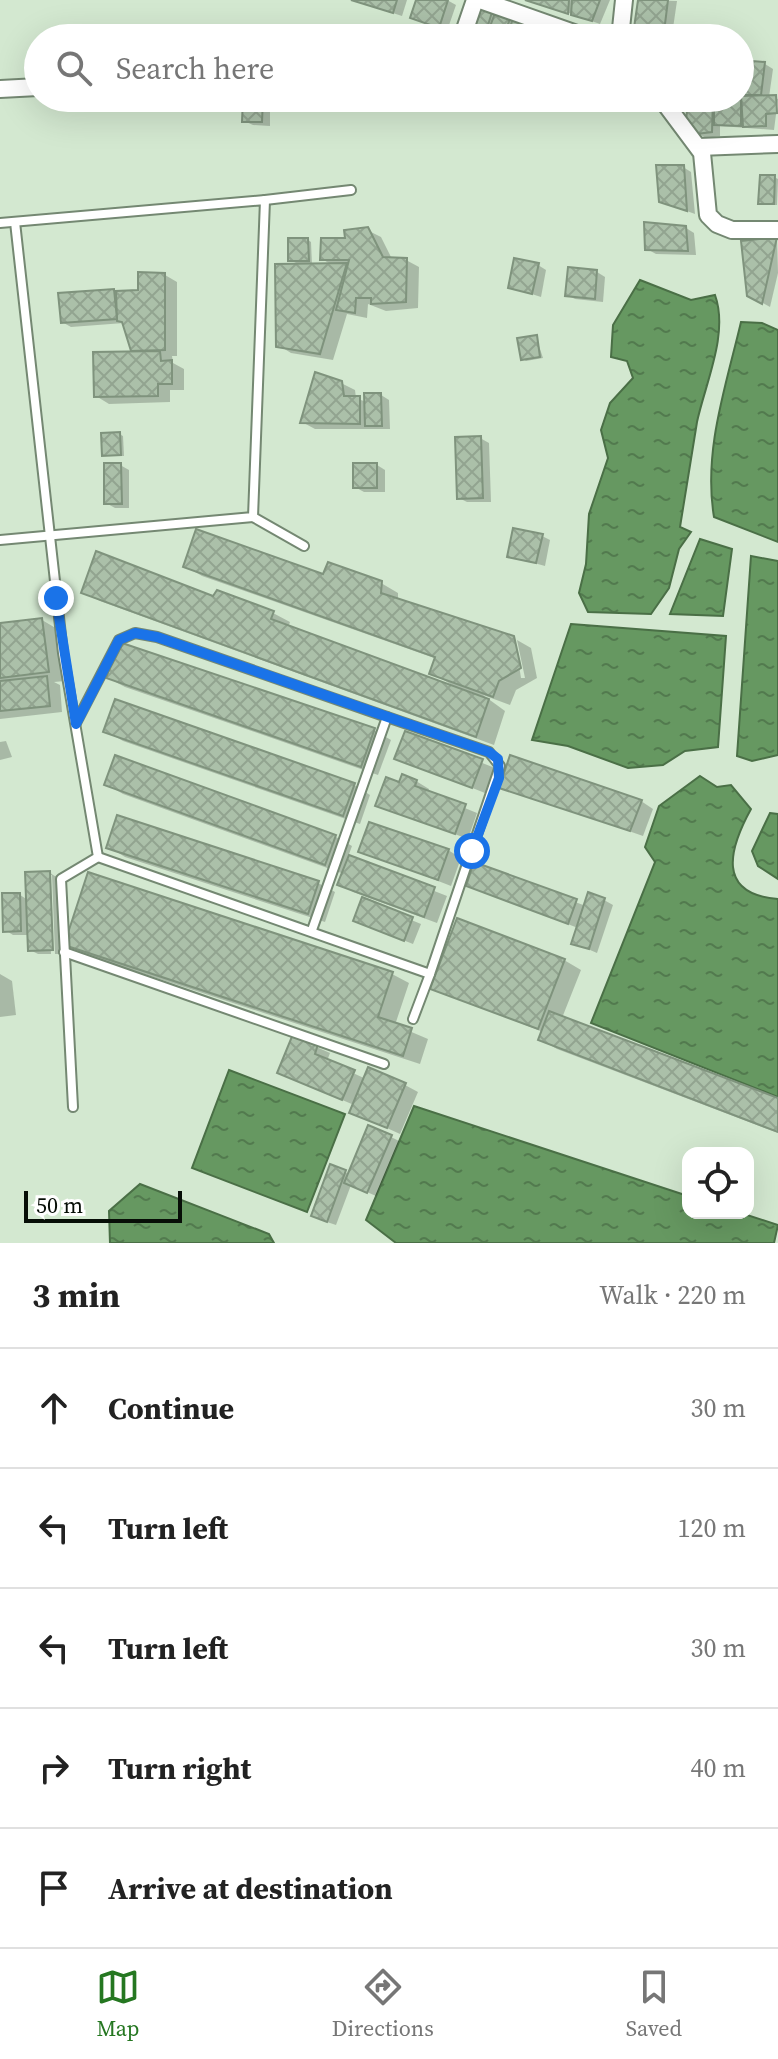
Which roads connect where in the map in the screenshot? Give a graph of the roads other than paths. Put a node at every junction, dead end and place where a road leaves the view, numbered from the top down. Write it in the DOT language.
graph roads {
  1 [pos="477,0"];
  2 [pos="624,0"];
  3 [pos="468,24"];
  4 [pos="547,24"];
  5 [pos="621,24"];
  6 [pos="24,88"];
  7 [pos="0,89"];
  8 [pos="672,112"];
  9 [pos="778,144"];
  10 [pos="699,147"];
  11 [pos="351,190"];
  12 [pos="265,200"];
  13 [pos="15,222"];
  14 [pos="0,223"];
  15 [pos="778,230"];
  16 [pos="253,517"];
  17 [pos="48,536"];
  18 [pos="0,540"];
  19 [pos="304,546"];
  20 [pos="387,717"];
  21 [pos="76,724"];
  22 [pos="98,857"];
  23 [pos="312,930"];
  24 [pos="64,952"];
  25 [pos="430,974"];
  26 [pos="413,1019"];
  27 [pos="384,1064"];
  28 [pos="73,1107"];
  1 -- 3 [label="street"];
  1 -- 4 [label="street"];
  2 -- 5 [label="street"];
  6 -- 7 [label="street"];
  8 -- 10 [label="street"];
  9 -- 10 [label="street"];
  10 -- 15 [label="street"];
  11 -- 12 [label="lane"];
  12 -- 13 [label="lane"];
  12 -- 16 [label="lane"];
  13 -- 14 [label="lane"];
  13 -- 17 [label="lane"];
  16 -- 17 [label="lane"];
  16 -- 19 [label="lane"];
  17 -- 18 [label="lane"];
  17 -- 21 [label="lane"];
  20 -- 21 [label="lane"];
  20 -- 23 [label="lane"];
  20 -- 25 [label="lane"];
  21 -- 22 [label="lane"];
  22 -- 23 [label="lane"];
  22 -- 24 [label="lane"];
  23 -- 25 [label="lane"];
  24 -- 27 [label="lane"];
  24 -- 28 [label="lane"];
  25 -- 26 [label="lane"];
}
